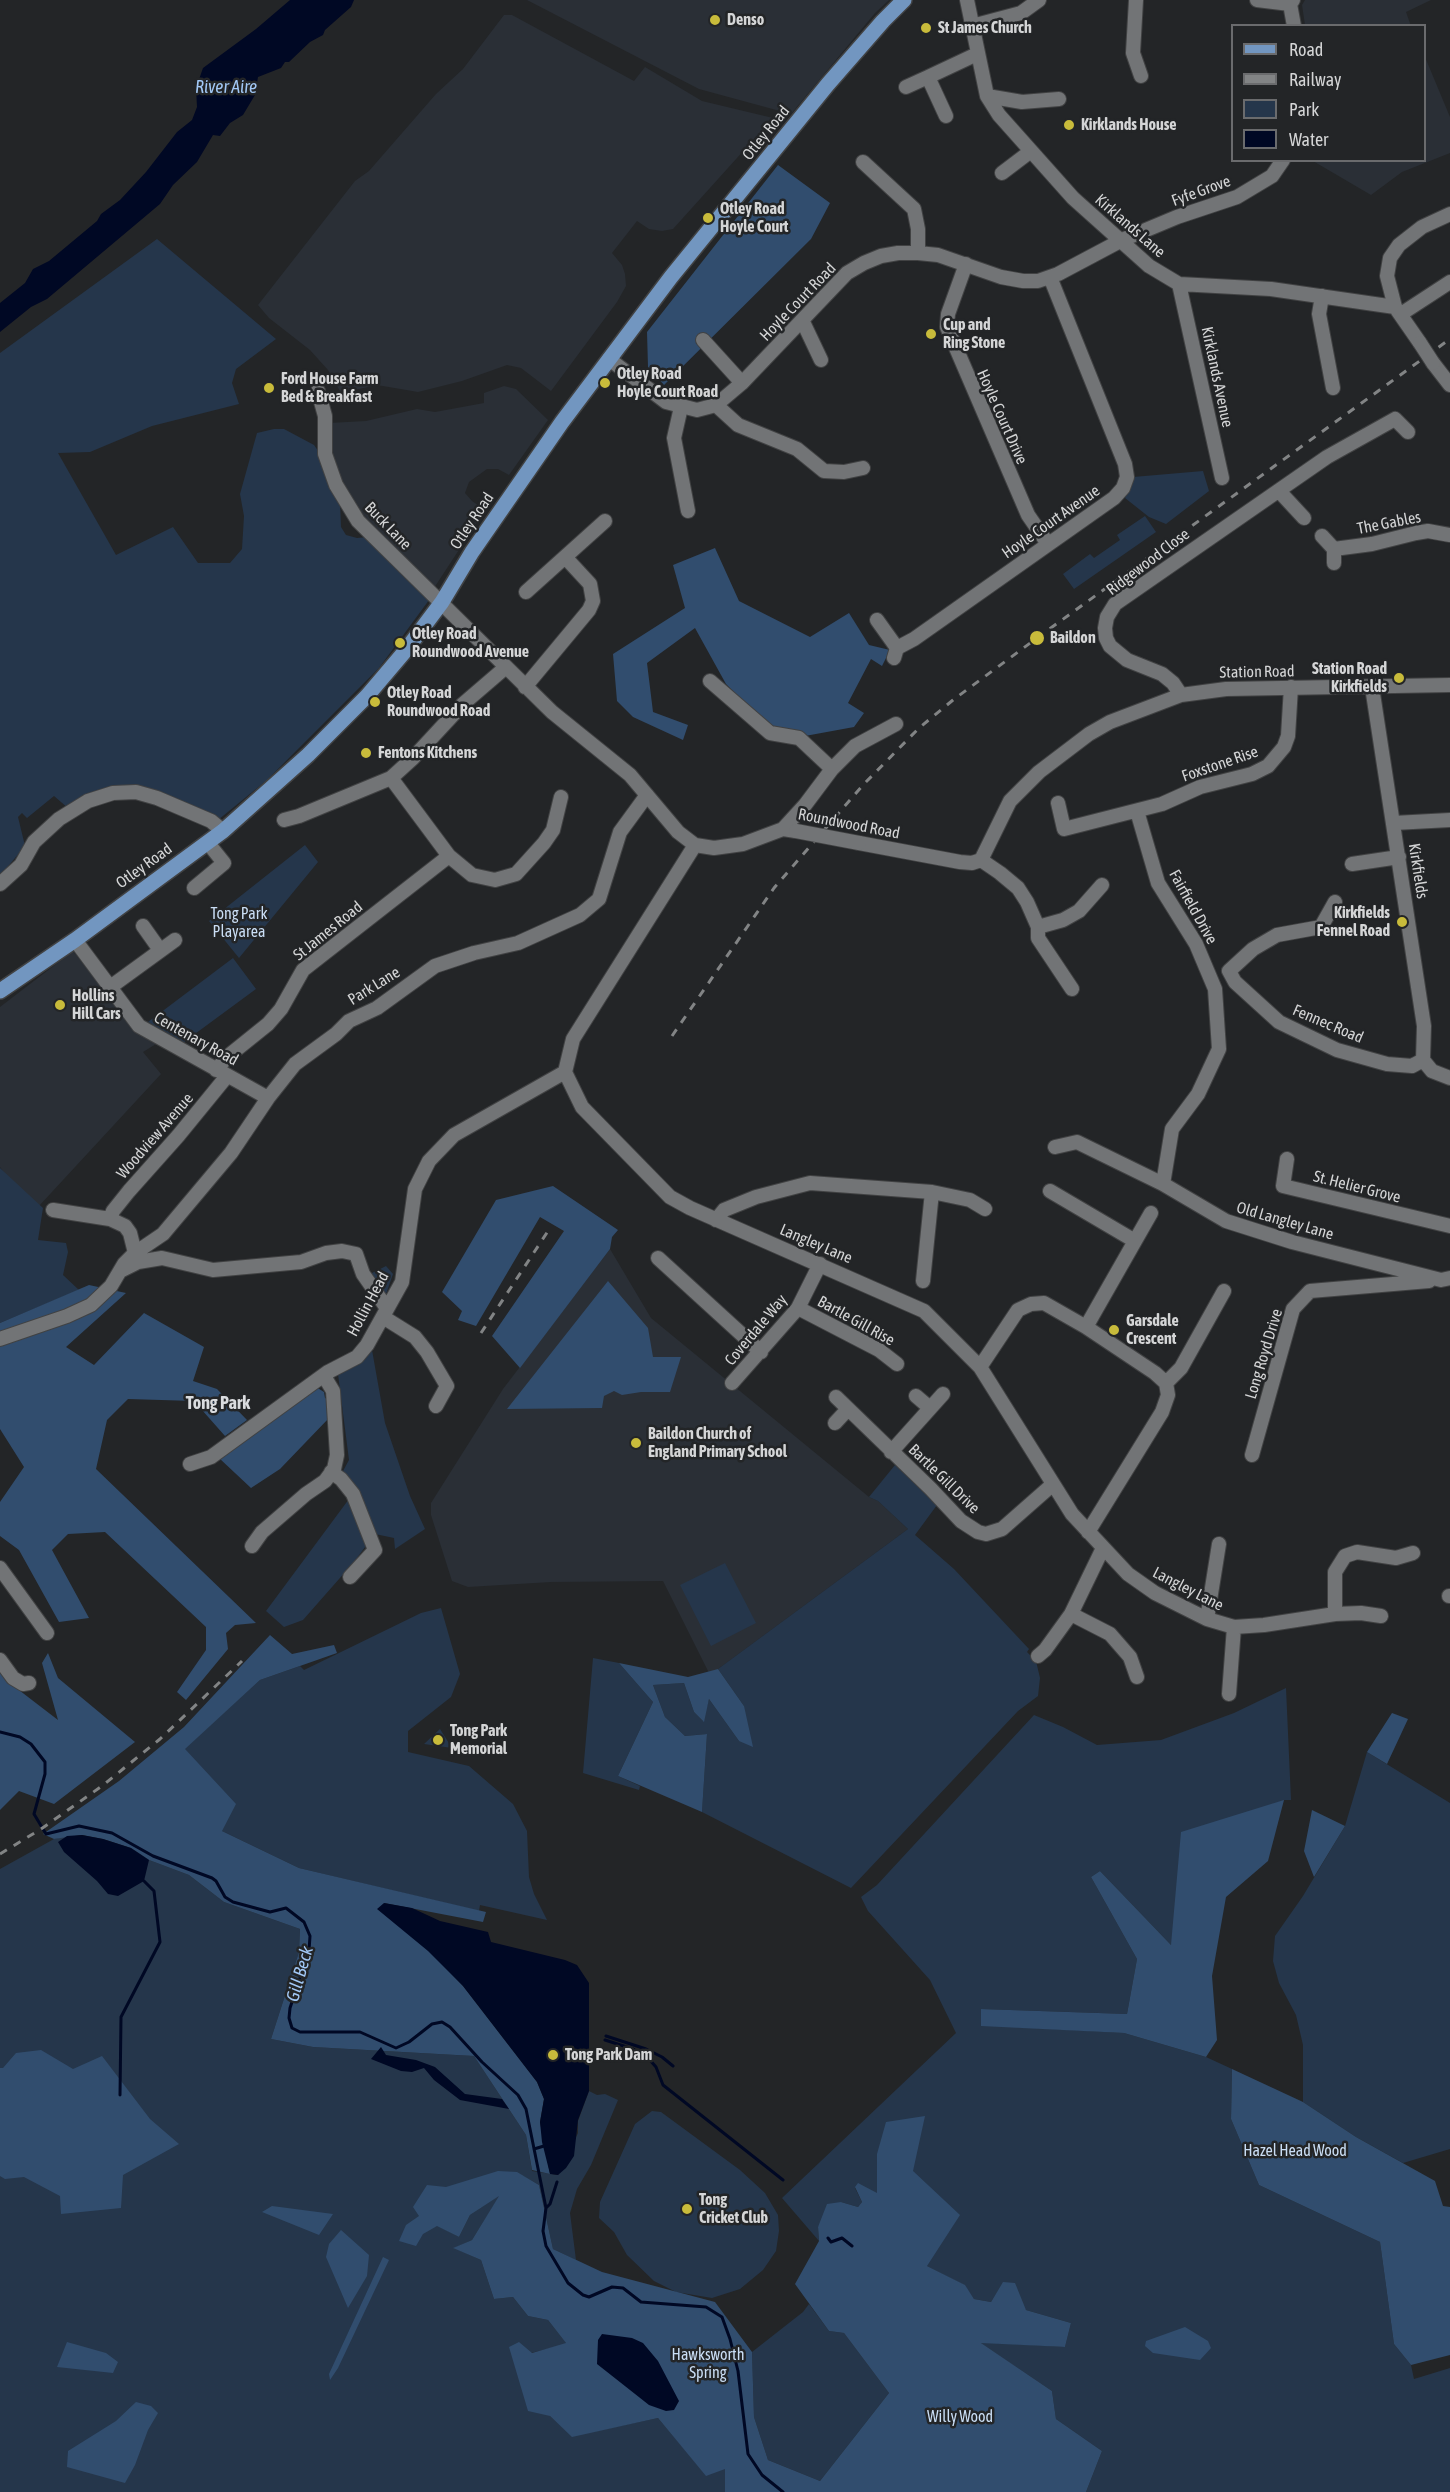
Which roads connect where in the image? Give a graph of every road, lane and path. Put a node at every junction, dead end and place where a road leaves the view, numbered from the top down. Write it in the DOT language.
graph roads {
  1 [pos="904,0"];
  2 [pos="967,0"];
  3 [pos="1038,0"];
  4 [pos="1136,0"];
  5 [pos="1257,0"];
  6 [pos="1292,2"];
  7 [pos="1294,24"];
  8 [pos="972,26"];
  9 [pos="977,54"];
  10 [pos="1141,76"];
  11 [pos="928,77"];
  12 [pos="906,87"];
  13 [pos="987,96"];
  14 [pos="1059,99"];
  15 [pos="946,116"];
  16 [pos="1031,151"];
  17 [pos="863,162"];
  18 [pos="1282,162"];
  19 [pos="1002,173"];
  20 [pos="1450,214"];
  21 [pos="1122,240"];
  22 [pos="918,252"];
  23 [pos="966,264"];
  24 [pos="1050,277"];
  25 [pos="1450,282"];
  26 [pos="1179,284"];
  27 [pos="1322,296"];
  28 [pos="1398,310"];
  29 [pos="803,322"];
  30 [pos="703,340"];
  31 [pos="609,359"];
  32 [pos="821,360"];
  33 [pos="742,383"];
  34 [pos="1450,385"];
  35 [pos="1333,388"];
  36 [pos="318,391"];
  37 [pos="716,405"];
  38 [pos="681,407"];
  39 [pos="1407,432"];
  40 [pos="863,468"];
  41 [pos="1222,478"];
  42 [pos="1279,491"];
  43 [pos="688,511"];
  44 [pos="1304,519"];
  45 [pos="605,521"];
  46 [pos="1450,534"];
  47 [pos="1322,536"];
  48 [pos="1048,544"];
  49 [pos="565,557"];
  50 [pos="526,592"];
  51 [pos="442,602"];
  52 [pos="877,620"];
  53 [pos="506,667"];
  54 [pos="710,681"];
  55 [pos="1450,685"];
  56 [pos="525,687"];
  57 [pos="1291,687"];
  58 [pos="1372,687"];
  59 [pos="1181,695"];
  60 [pos="896,724"];
  61 [pos="832,769"];
  62 [pos="391,777"];
  63 [pos="647,795"];
  64 [pos="561,797"];
  65 [pos="1058,803"];
  66 [pos="1137,811"];
  67 [pos="284,820"];
  68 [pos="1450,820"];
  69 [pos="1394,822"];
  70 [pos="789,830"];
  71 [pos="223,831"];
  72 [pos="208,843"];
  73 [pos="695,845"];
  74 [pos="449,856"];
  75 [pos="1399,857"];
  76 [pos="981,860"];
  77 [pos="1352,864"];
  78 [pos="0,884"];
  79 [pos="1102,885"];
  80 [pos="194,888"];
  81 [pos="1335,902"];
  82 [pos="143,926"];
  83 [pos="1038,927"];
  84 [pos="75,940"];
  85 [pos="175,940"];
  86 [pos="160,950"];
  87 [pos="109,988"];
  88 [pos="1072,989"];
  89 [pos="0,991"];
  90 [pos="1423,1060"];
  91 [pos="565,1072"];
  92 [pos="222,1073"];
  93 [pos="1450,1078"];
  94 [pos="268,1098"];
  95 [pos="1054,1147"];
  96 [pos="1287,1159"];
  97 [pos="1164,1185"];
  98 [pos="1050,1191"];
  99 [pos="932,1192"];
  100 [pos="985,1209"];
  101 [pos="52,1210"];
  102 [pos="1151,1213"];
  103 [pos="110,1219"];
  104 [pos="716,1220"];
  105 [pos="1450,1226"];
  106 [pos="1135,1241"];
  107 [pos="135,1253"];
  108 [pos="658,1258"];
  109 [pos="820,1264"];
  110 [pos="120,1271"];
  111 [pos="1445,1279"];
  112 [pos="923,1281"];
  113 [pos="1224,1291"];
  114 [pos="798,1308"];
  115 [pos="385,1312"];
  116 [pos="1086,1327"];
  117 [pos="0,1339"];
  118 [pos="761,1352"];
  119 [pos="897,1364"];
  120 [pos="980,1367"];
  121 [pos="324,1376"];
  122 [pos="732,1383"];
  123 [pos="1166,1383"];
  124 [pos="943,1394"];
  125 [pos="916,1396"];
  126 [pos="836,1397"];
  127 [pos="436,1406"];
  128 [pos="930,1408"];
  129 [pos="848,1409"];
  130 [pos="835,1423"];
  131 [pos="891,1452"];
  132 [pos="1252,1455"];
  133 [pos="190,1464"];
  134 [pos="331,1472"];
  135 [pos="1052,1485"];
  136 [pos="1088,1532"];
  137 [pos="1219,1544"];
  138 [pos="252,1546"];
  139 [pos="1103,1548"];
  140 [pos="1404,1552"];
  141 [pos="0,1568"];
  142 [pos="351,1577"];
  143 [pos="1071,1614"];
  144 [pos="1335,1614"];
  145 [pos="1381,1616"];
  146 [pos="1207,1619"];
  147 [pos="1234,1627"];
  148 [pos="47,1633"];
  149 [pos="1038,1656"];
  150 [pos="0,1660"];
  151 [pos="1137,1677"];
  152 [pos="28,1683"];
  153 [pos="1229,1694"];
  1 -- 31 [label="main road, Otley Road"];
  2 -- 8 [label="street, Kirklands Lane"];
  3 -- 8 [label="street"];
  4 -- 10 [label="street"];
  5 -- 6 [label="street"];
  6 -- 7 [label="street"];
  8 -- 9 [label="street, Kirklands Lane"];
  9 -- 11 [label="street"];
  9 -- 13 [label="street, Kirklands Lane"];
  11 -- 12 [label="street"];
  11 -- 15 [label="street"];
  13 -- 14 [label="street"];
  13 -- 16 [label="street, Kirklands Lane"];
  16 -- 19 [label="street"];
  16 -- 21 [label="street, Kirklands Lane"];
  17 -- 22 [label="street"];
  18 -- 21 [label="street, Fyfe Grove"];
  20 -- 28 [label="street"];
  21 -- 24 [label="street, Hoyle Court Road"];
  21 -- 26 [label="street, Kirklands Lane"];
  22 -- 23 [label="street, Hoyle Court Road"];
  22 -- 29 [label="street, Hoyle Court Road"];
  23 -- 24 [label="street, Hoyle Court Road"];
  23 -- 48 [label="street, Hoyle Court Drive"];
  24 -- 48 [label="street, Hoyle Court Avenue"];
  25 -- 28 [label="street"];
  26 -- 27 [label="street, Kirklands Lane"];
  26 -- 41 [label="street, Kirklands Avenue"];
  27 -- 28 [label="street, Kirklands Lane"];
  27 -- 35 [label="street"];
  28 -- 34 [label="street, bridge"];
  29 -- 32 [label="street"];
  29 -- 33 [label="street, Hoyle Court Road"];
  30 -- 33 [label="street"];
  31 -- 38 [label="street"];
  31 -- 51 [label="main road, Otley Road"];
  33 -- 37 [label="street, Hoyle Court Road"];
  36 -- 51 [label="street, Buck Lane"];
  37 -- 38 [label="street"];
  37 -- 40 [label="street"];
  38 -- 43 [label="street"];
  39 -- 42 [label="street, Ridgewood Close"];
  42 -- 44 [label="street"];
  42 -- 59 [label="street, Ridgewood Close"];
  45 -- 49 [label="street"];
  46 -- 47 [label="street, The Gables"];
  48 -- 52 [label="street, Hoyle Court Avenue"];
  49 -- 50 [label="street"];
  49 -- 56 [label="street"];
  51 -- 53 [label="street"];
  51 -- 71 [label="main road, Otley Road"];
  53 -- 56 [label="street"];
  53 -- 62 [label="street"];
  54 -- 61 [label="street"];
  55 -- 58 [label="street, Station Road"];
  56 -- 63 [label="street"];
  57 -- 58 [label="street, Station Road"];
  57 -- 59 [label="street, Station Road"];
  57 -- 66 [label="street, Foxstone Rise"];
  58 -- 69 [label="street, Kirkfields"];
  59 -- 76 [label="street, Station Road"];
  60 -- 61 [label="street"];
  61 -- 70 [label="street"];
  62 -- 67 [label="street"];
  62 -- 74 [label="street"];
  63 -- 73 [label="street"];
  63 -- 94 [label="street, Park Lane"];
  64 -- 74 [label="street"];
  65 -- 66 [label="street, Foxstone Rise"];
  66 -- 97 [label="street, Fairfield Drive"];
  68 -- 69 [label="street"];
  69 -- 75 [label="street, Kirkfields"];
  70 -- 73 [label="street, Roundwood Road"];
  70 -- 76 [label="street, Roundwood Road, bridge"];
  71 -- 72 [label="main road, Otley Road"];
  71 -- 78 [label="street"];
  72 -- 80 [label="street"];
  72 -- 84 [label="main road, Otley Road"];
  73 -- 91 [label="street"];
  74 -- 92 [label="street, St James Road"];
  75 -- 77 [label="street"];
  75 -- 90 [label="street, Kirkfields"];
  76 -- 83 [label="street"];
  79 -- 83 [label="street"];
  81 -- 90 [label="street, Fennec Road"];
  82 -- 86 [label="street"];
  83 -- 88 [label="street"];
  84 -- 87 [label="street, Centenary Road"];
  84 -- 89 [label="main road, Otley Road"];
  85 -- 86 [label="street"];
  86 -- 87 [label="street"];
  87 -- 92 [label="street, Centenary Road"];
  90 -- 93 [label="street"];
  91 -- 104 [label="street, Langley Lane"];
  91 -- 115 [label="street, Hollin Head"];
  92 -- 94 [label="street, Centenary Road"];
  92 -- 103 [label="street, Woodview Avenue"];
  94 -- 107 [label="street, Park Lane"];
  95 -- 97 [label="street, Old Langley Lane"];
  96 -- 105 [label="street, St. Helier Grove"];
  97 -- 111 [label="street, Old Langley Lane"];
  98 -- 106 [label="street"];
  99 -- 100 [label="street"];
  99 -- 104 [label="street"];
  99 -- 112 [label="street"];
  101 -- 103 [label="street"];
  102 -- 106 [label="street"];
  103 -- 107 [label="street"];
  104 -- 109 [label="street, Langley Lane"];
  106 -- 116 [label="street"];
  107 -- 110 [label="street, Park Lane"];
  108 -- 118 [label="street"];
  109 -- 114 [label="street, Coverdale Way"];
  109 -- 120 [label="street, Langley Lane"];
  110 -- 115 [label="street"];
  110 -- 117 [label="street, Park Lane"];
  111 -- 132 [label="street, Long Royd Drive"];
  113 -- 123 [label="street"];
  114 -- 118 [label="street, Coverdale Way"];
  114 -- 119 [label="street, Bartle Gill Rise"];
  115 -- 121 [label="street, Hollin Head"];
  115 -- 127 [label="street"];
  116 -- 120 [label="street"];
  116 -- 123 [label="street"];
  118 -- 122 [label="street, Coverdale Way"];
  120 -- 135 [label="street, Langley Lane"];
  121 -- 133 [label="street, Hollin Head"];
  121 -- 134 [label="street"];
  123 -- 136 [label="street"];
  124 -- 128 [label="street"];
  125 -- 128 [label="street"];
  126 -- 129 [label="street, Bartle Gill Drive"];
  128 -- 131 [label="street"];
  129 -- 130 [label="street"];
  129 -- 131 [label="street, Bartle Gill Drive"];
  131 -- 135 [label="street, Bartle Gill Drive"];
  134 -- 138 [label="street"];
  134 -- 142 [label="street"];
  135 -- 136 [label="street, Langley Lane"];
  136 -- 139 [label="street, Langley Lane"];
  137 -- 146 [label="street"];
  139 -- 143 [label="street"];
  139 -- 146 [label="street, Langley Lane"];
  140 -- 144 [label="street"];
  141 -- 148 [label="street"];
  143 -- 149 [label="street"];
  143 -- 151 [label="street"];
  144 -- 145 [label="street, Langley Lane"];
  144 -- 147 [label="street, Langley Lane"];
  146 -- 147 [label="street, Langley Lane"];
  147 -- 153 [label="street, Langley Lane"];
  150 -- 152 [label="street"];
}
